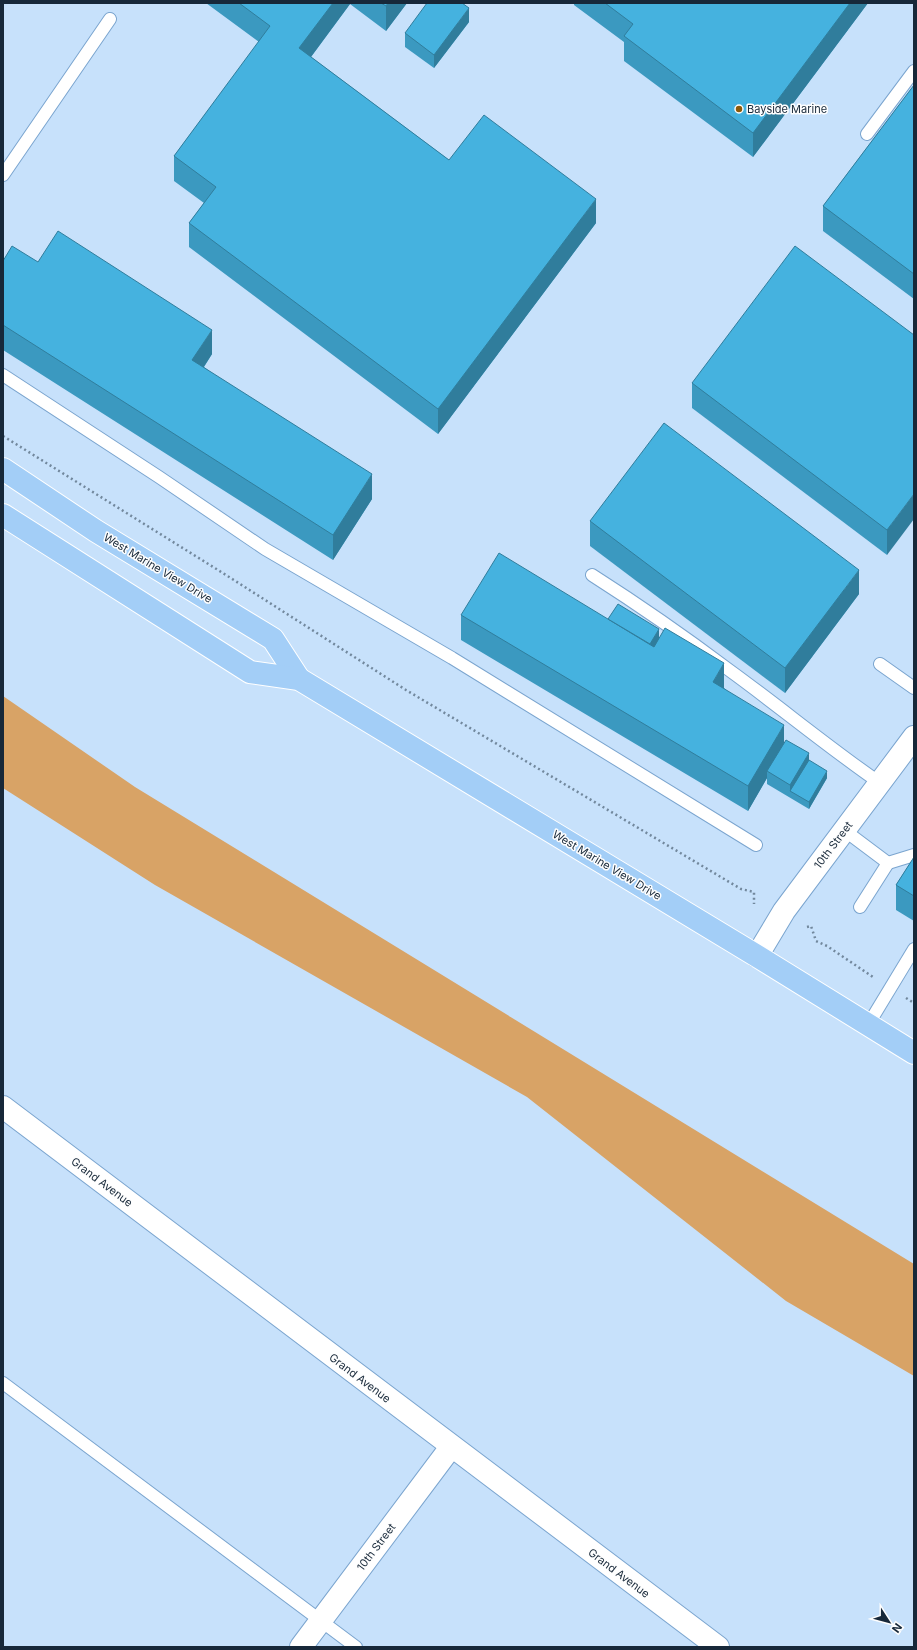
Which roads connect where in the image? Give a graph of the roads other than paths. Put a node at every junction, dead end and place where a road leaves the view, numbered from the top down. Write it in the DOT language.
graph roads {
  1 [pos="110,19"];
  2 [pos="914,71"];
  3 [pos="867,134"];
  4 [pos="3,174"];
  5 [pos="3,375"];
  6 [pos="3,469"];
  7 [pos="3,515"];
  8 [pos="592,575"];
  9 [pos="880,664"];
  10 [pos="299,679"];
  11 [pos="914,688"];
  12 [pos="914,738"];
  13 [pos="880,783"];
  14 [pos="844,830"];
  15 [pos="756,845"];
  16 [pos="914,855"];
  17 [pos="888,864"];
  18 [pos="860,907"];
  19 [pos="914,949"];
  20 [pos="757,956"];
  21 [pos="868,1025"];
  22 [pos="914,1053"];
  23 [pos="3,1107"];
  24 [pos="3,1383"];
  25 [pos="452,1447"];
  26 [pos="321,1620"];
  27 [pos="301,1647"];
  28 [pos="356,1647"];
  29 [pos="718,1647"];
  1 -- 4 [label="lane"];
  2 -- 3 [label="lane"];
  5 -- 15 [label="lane"];
  6 -- 10 [label="main road, West Marine View Drive"];
  7 -- 10 [label="main road, West Marine View Drive"];
  8 -- 13 [label="lane"];
  9 -- 11 [label="lane"];
  10 -- 20 [label="main road, West Marine View Drive"];
  12 -- 13 [label="street, 10th Street"];
  13 -- 14 [label="street, 10th Street"];
  14 -- 17 [label="lane"];
  14 -- 20 [label="street, 10th Street"];
  16 -- 17 [label="lane"];
  17 -- 18 [label="lane"];
  19 -- 21 [label="lane"];
  20 -- 21 [label="main road, West Marine View Drive"];
  21 -- 22 [label="main road, West Marine View Drive"];
  23 -- 25 [label="street, Grand Avenue"];
  24 -- 26 [label="lane"];
  25 -- 26 [label="street, 10th Street"];
  25 -- 29 [label="street, Grand Avenue"];
  26 -- 27 [label="street, 10th Street"];
  26 -- 28 [label="lane"];
}
